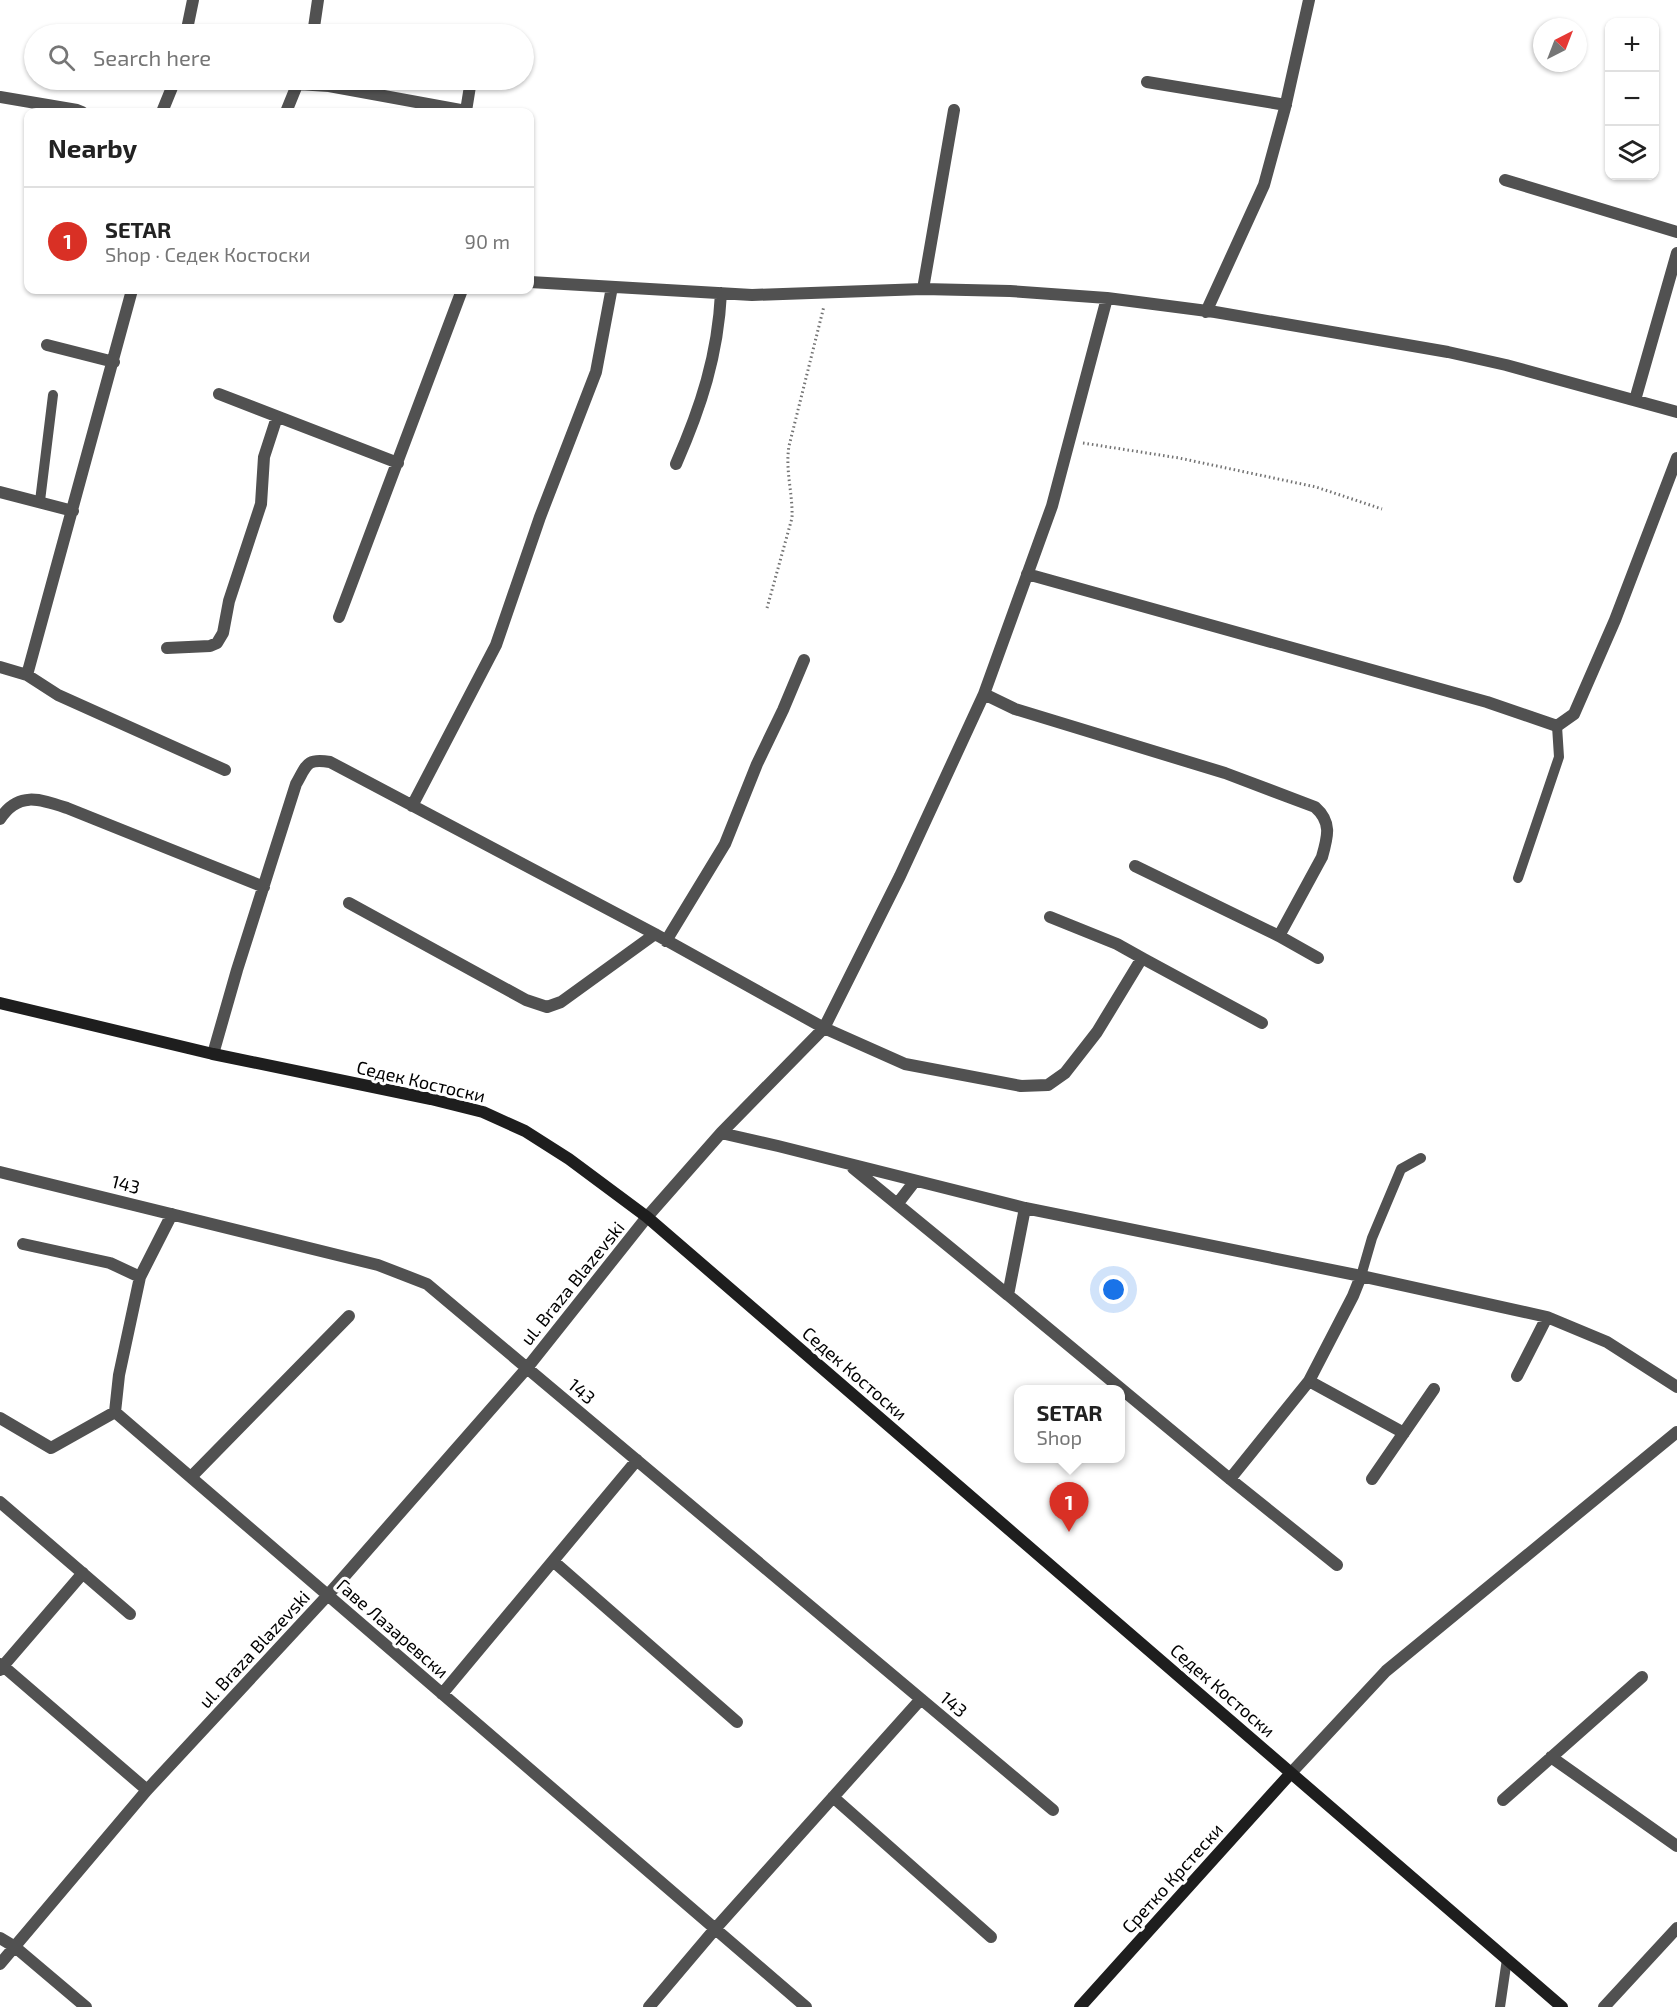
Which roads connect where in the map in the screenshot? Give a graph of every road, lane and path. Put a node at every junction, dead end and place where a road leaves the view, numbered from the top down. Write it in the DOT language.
graph roads {
  1 [pos="193,0"];
  2 [pos="318,0"];
  3 [pos="1309,0"];
  4 [pos="188,24"];
  5 [pos="314,24"];
  6 [pos="1147,82"];
  7 [pos="171,90"];
  8 [pos="295,90"];
  9 [pos="350,90"];
  10 [pos="469,90"];
  11 [pos="0,97"];
  12 [pos="1286,105"];
  13 [pos="65,108"];
  14 [pos="164,108"];
  15 [pos="288,108"];
  16 [pos="449,108"];
  17 [pos="466,108"];
  18 [pos="954,110"];
  19 [pos="1505,180"];
  20 [pos="1677,232"];
  21 [pos="1677,253"];
  22 [pos="534,282"];
  23 [pos="612,286"];
  24 [pos="923,290"];
  25 [pos="721,293"];
  26 [pos="828,293"];
  27 [pos="131,294"];
  28 [pos="461,294"];
  29 [pos="1107,298"];
  30 [pos="1206,312"];
  31 [pos="46,345"];
  32 [pos="114,362"];
  33 [pos="219,394"];
  34 [pos="53,395"];
  35 [pos="1635,400"];
  36 [pos="1677,412"];
  37 [pos="278,417"];
  38 [pos="1070,440"];
  39 [pos="1677,458"];
  40 [pos="398,463"];
  41 [pos="676,464"];
  42 [pos="0,492"];
  43 [pos="40,501"];
  44 [pos="1382,509"];
  45 [pos="73,511"];
  46 [pos="1027,574"];
  47 [pos="767,608"];
  48 [pos="339,617"];
  49 [pos="167,648"];
  50 [pos="804,660"];
  51 [pos="0,667"];
  52 [pos="27,675"];
  53 [pos="984,694"];
  54 [pos="1557,726"];
  55 [pos="225,770"];
  56 [pos="412,806"];
  57 [pos="0,819"];
  58 [pos="1136,866"];
  59 [pos="1518,878"];
  60 [pos="264,887"];
  61 [pos="349,903"];
  62 [pos="1050,917"];
  63 [pos="655,934"];
  64 [pos="1279,936"];
  65 [pos="666,941"];
  66 [pos="1142,958"];
  67 [pos="1318,958"];
  68 [pos="0,1003"];
  69 [pos="1262,1023"];
  70 [pos="824,1028"];
  71 [pos="213,1054"];
  72 [pos="721,1133"];
  73 [pos="1421,1158"];
  74 [pos="849,1165"];
  75 [pos="0,1172"];
  76 [pos="915,1181"];
  77 [pos="898,1203"];
  78 [pos="1025,1208"];
  79 [pos="172,1214"];
  80 [pos="647,1217"];
  81 [pos="23,1244"];
  82 [pos="1361,1275"];
  83 [pos="140,1277"];
  84 [pos="1008,1295"];
  85 [pos="349,1316"];
  86 [pos="1547,1317"];
  87 [pos="527,1368"];
  88 [pos="1517,1376"];
  89 [pos="1309,1381"];
  90 [pos="1117,1385"];
  91 [pos="1677,1387"];
  92 [pos="1434,1389"];
  93 [pos="1125,1392"];
  94 [pos="115,1412"];
  95 [pos="0,1418"];
  96 [pos="1677,1432"];
  97 [pos="1404,1433"];
  98 [pos="637,1460"];
  99 [pos="191,1477"];
  100 [pos="1230,1479"];
  101 [pos="1372,1479"];
  102 [pos="0,1502"];
  103 [pos="553,1561"];
  104 [pos="1337,1565"];
  105 [pos="83,1573"];
  106 [pos="328,1595"];
  107 [pos="130,1614"];
  108 [pos="1,1667"];
  109 [pos="1642,1677"];
  110 [pos="442,1694"];
  111 [pos="921,1699"];
  112 [pos="737,1722"];
  113 [pos="1551,1757"];
  114 [pos="1291,1773"];
  115 [pos="147,1791"];
  116 [pos="833,1797"];
  117 [pos="1503,1800"];
  118 [pos="1053,1810"];
  119 [pos="1677,1846"];
  120 [pos="1677,1928"];
  121 [pos="715,1929"];
  122 [pos="992,1937"];
  123 [pos="0,1938"];
  124 [pos="15,1947"];
  125 [pos="1506,1959"];
  126 [pos="0,1964"];
  127 [pos="86,2007"];
  128 [pos="649,2007"];
  129 [pos="806,2007"];
  130 [pos="1080,2007"];
  131 [pos="1500,2007"];
  132 [pos="1562,2007"];
  133 [pos="1604,2007"];
  1 -- 4 [label="street"];
  2 -- 5 [label="street"];
  3 -- 12 [label="street"];
  6 -- 12 [label="street"];
  7 -- 14 [label="street"];
  8 -- 15 [label="street"];
  9 -- 16 [label="street"];
  10 -- 17 [label="street"];
  11 -- 13 [label="street"];
  12 -- 30 [label="street"];
  18 -- 24 [label="street"];
  19 -- 20 [label="street"];
  21 -- 35 [label="street"];
  22 -- 23 [label="street"];
  23 -- 25 [label="street"];
  23 -- 56 [label="street"];
  24 -- 26 [label="street"];
  24 -- 29 [label="street"];
  25 -- 26 [label="street"];
  25 -- 41 [label="street"];
  26 -- 47 [label="path"];
  27 -- 32 [label="street"];
  28 -- 40 [label="street"];
  29 -- 30 [label="street"];
  29 -- 38 [label="street, ul. Braza Blazevski"];
  30 -- 35 [label="street"];
  31 -- 32 [label="street"];
  32 -- 45 [label="street"];
  33 -- 37 [label="street"];
  34 -- 43 [label="lane"];
  35 -- 36 [label="street"];
  37 -- 40 [label="street"];
  37 -- 49 [label="street"];
  38 -- 44 [label="path"];
  38 -- 46 [label="street, ul. Braza Blazevski"];
  39 -- 54 [label="street"];
  40 -- 48 [label="street"];
  42 -- 43 [label="street"];
  43 -- 45 [label="street"];
  45 -- 52 [label="street"];
  46 -- 53 [label="street, ul. Braza Blazevski"];
  46 -- 54 [label="street"];
  50 -- 65 [label="street"];
  51 -- 52 [label="street"];
  52 -- 55 [label="street"];
  53 -- 64 [label="street"];
  53 -- 70 [label="street, ul. Braza Blazevski"];
  54 -- 59 [label="lane"];
  56 -- 60 [label="street"];
  56 -- 63 [label="street"];
  57 -- 60 [label="street"];
  58 -- 64 [label="street"];
  60 -- 71 [label="street"];
  61 -- 63 [label="street"];
  62 -- 66 [label="street"];
  63 -- 65 [label="street"];
  64 -- 67 [label="street"];
  65 -- 70 [label="street"];
  66 -- 69 [label="street"];
  66 -- 70 [label="street"];
  68 -- 71 [label="main road, Седек Костоски"];
  70 -- 72 [label="street, ul. Braza Blazevski"];
  71 -- 80 [label="main road, Седек Костоски"];
  72 -- 74 [label="street"];
  72 -- 80 [label="street, ul. Braza Blazevski"];
  73 -- 82 [label="lane"];
  74 -- 76 [label="street"];
  74 -- 77 [label="street"];
  75 -- 79 [label="street, 143"];
  76 -- 77 [label="street"];
  76 -- 78 [label="street"];
  77 -- 84 [label="street"];
  78 -- 82 [label="street"];
  78 -- 84 [label="street"];
  79 -- 83 [label="street"];
  79 -- 87 [label="street, 143"];
  80 -- 87 [label="street, ul. Braza Blazevski"];
  80 -- 114 [label="main road, Седек Костоски"];
  81 -- 83 [label="street"];
  82 -- 86 [label="street"];
  82 -- 89 [label="street"];
  83 -- 94 [label="street"];
  84 -- 90 [label="street"];
  85 -- 99 [label="street"];
  86 -- 88 [label="street"];
  86 -- 91 [label="street"];
  87 -- 98 [label="street, 143"];
  87 -- 106 [label="street, ul. Braza Blazevski"];
  89 -- 97 [label="street"];
  89 -- 100 [label="street"];
  92 -- 97 [label="street"];
  93 -- 100 [label="street"];
  94 -- 95 [label="street"];
  94 -- 99 [label="street, Гаве Лазаревски"];
  96 -- 114 [label="street"];
  97 -- 101 [label="street"];
  98 -- 103 [label="street"];
  98 -- 111 [label="street, 143"];
  99 -- 106 [label="street, Гаве Лазаревски"];
  100 -- 104 [label="street"];
  102 -- 105 [label="street"];
  103 -- 110 [label="street"];
  103 -- 112 [label="street"];
  105 -- 107 [label="street"];
  105 -- 108 [label="street"];
  106 -- 110 [label="street, Гаве Лазаревски"];
  106 -- 115 [label="street, ul. Braza Blazevski"];
  108 -- 115 [label="street"];
  109 -- 113 [label="street"];
  110 -- 121 [label="street, Гаве Лазаревски"];
  111 -- 116 [label="street"];
  111 -- 118 [label="street, 143"];
  113 -- 117 [label="street"];
  113 -- 119 [label="street"];
  114 -- 125 [label="main road, Седек Костоски"];
  114 -- 130 [label="main road, Сретко Крстески"];
  115 -- 124 [label="street, ul. Braza Blazevski"];
  116 -- 121 [label="street"];
  116 -- 122 [label="street"];
  120 -- 133 [label="street"];
  121 -- 128 [label="street"];
  121 -- 129 [label="street, Гаве Лазаревски"];
  123 -- 124 [label="street"];
  124 -- 126 [label="street, ul. Braza Blazevski"];
  124 -- 127 [label="street"];
  125 -- 131 [label="lane"];
  125 -- 132 [label="main road, Седек Костоски"];
}
